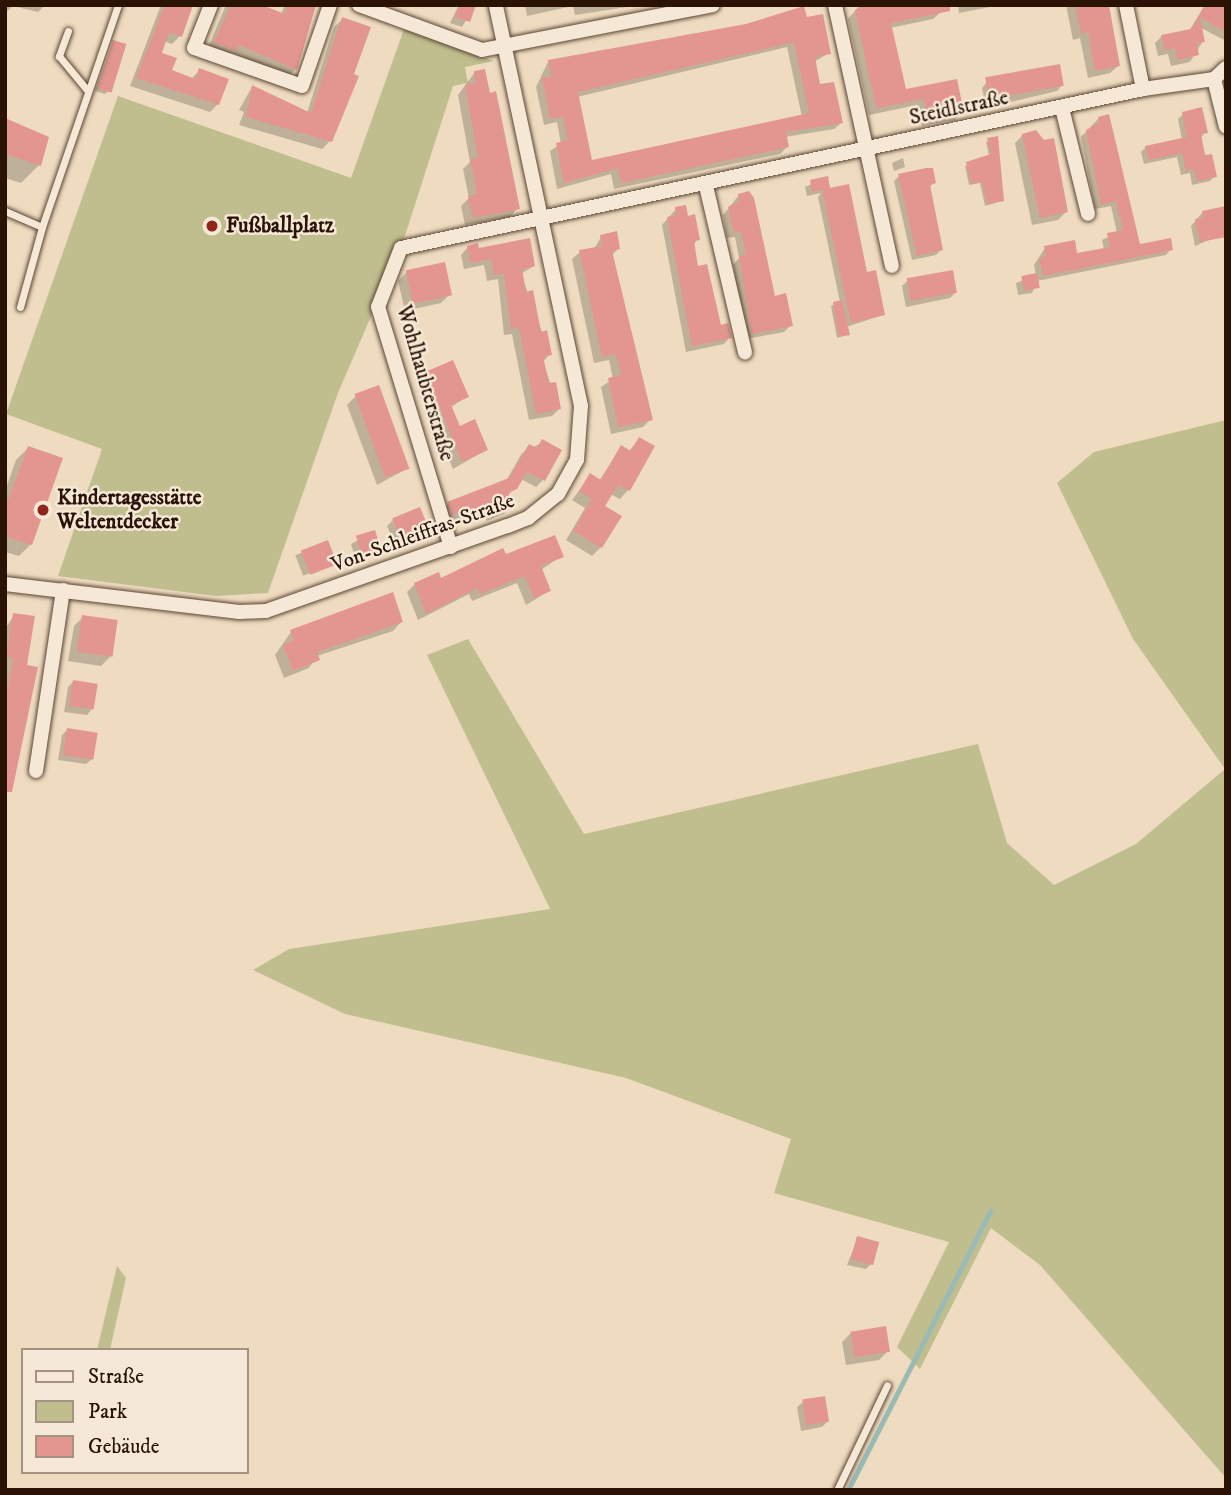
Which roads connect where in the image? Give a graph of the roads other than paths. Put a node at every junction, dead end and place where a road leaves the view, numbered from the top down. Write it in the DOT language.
graph roads {
  1 [pos="118,5"];
  2 [pos="211,5"];
  3 [pos="330,5"];
  4 [pos="359,5"];
  5 [pos="496,5"];
  6 [pos="713,5"];
  7 [pos="835,5"];
  8 [pos="1126,5"];
  9 [pos="68,31"];
  10 [pos="505,50"];
  11 [pos="1226,68"];
  12 [pos="1213,79"];
  13 [pos="1143,89"];
  14 [pos="88,91"];
  15 [pos="1062,108"];
  16 [pos="1226,127"];
  17 [pos="864,149"];
  18 [pos="706,186"];
  19 [pos="5,212"];
  20 [pos="1088,214"];
  21 [pos="541,218"];
  22 [pos="42,227"];
  23 [pos="892,266"];
  24 [pos="20,307"];
  25 [pos="745,352"];
  26 [pos="451,547"];
  27 [pos="5,584"];
  28 [pos="63,590"];
  29 [pos="36,771"];
  30 [pos="887,1385"];
  31 [pos="837,1490"];
  1 -- 14 [label="lane"];
  2 -- 3 [label="street"];
  4 -- 10 [label="street"];
  5 -- 10 [label="street, Von-Schleiffras-Straße"];
  6 -- 10 [label="street"];
  7 -- 17 [label="street"];
  8 -- 13 [label="street"];
  9 -- 14 [label="lane"];
  10 -- 21 [label="street, Von-Schleiffras-Straße"];
  11 -- 12 [label="street"];
  12 -- 13 [label="street, Steidlstraße"];
  12 -- 16 [label="street"];
  13 -- 15 [label="street, Steidlstraße"];
  14 -- 22 [label="lane"];
  15 -- 17 [label="street, Steidlstraße"];
  15 -- 20 [label="street"];
  17 -- 18 [label="street, Steidlstraße"];
  17 -- 23 [label="street"];
  18 -- 21 [label="street, Steidlstraße"];
  18 -- 25 [label="street"];
  19 -- 22 [label="lane"];
  21 -- 26 [label="street, Von-Schleiffras-Straße"];
  21 -- 26 [label="street, Wohlhaubterstraße"];
  22 -- 24 [label="lane"];
  26 -- 28 [label="street, Von-Schleiffras-Straße"];
  27 -- 28 [label="street, Von-Schleiffras-Straße"];
  28 -- 29 [label="street"];
  30 -- 31 [label="lane"];
}
